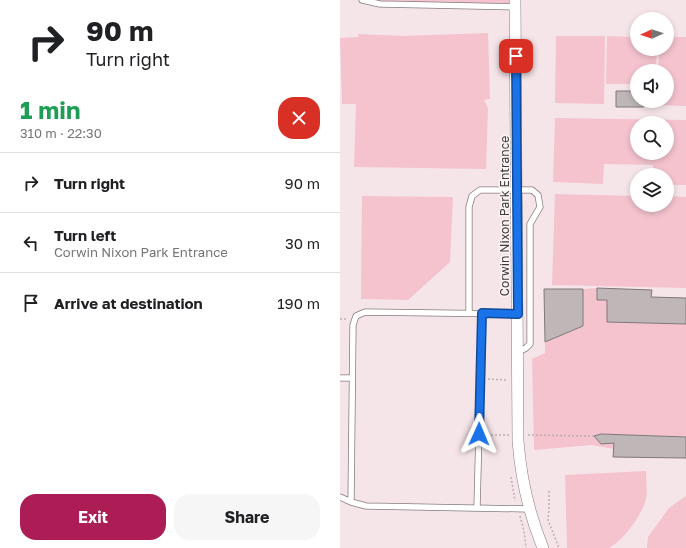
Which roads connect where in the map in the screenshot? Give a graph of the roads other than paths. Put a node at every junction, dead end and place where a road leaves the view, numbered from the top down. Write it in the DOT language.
graph roads {
  1 [pos="362,0"];
  2 [pos="516,4"];
  3 [pos="517,190"];
  4 [pos="469,313"];
  5 [pos="482,313"];
  6 [pos="518,314"];
  7 [pos="518,352"];
  8 [pos="340,378"];
  9 [pos="352,378"];
  10 [pos="340,497"];
  11 [pos="351,502"];
  12 [pos="477,508"];
  13 [pos="529,509"];
  14 [pos="543,548"];
  1 -- 2 [label="lane"];
  2 -- 3 [label="street, Corwin Nixon Park Entrance"];
  3 -- 4 [label="lane"];
  3 -- 6 [label="street, Corwin Nixon Park Entrance"];
  3 -- 7 [label="lane"];
  4 -- 5 [label="lane"];
  4 -- 9 [label="lane"];
  5 -- 6 [label="lane"];
  5 -- 12 [label="lane"];
  6 -- 7 [label="street, Corwin Nixon Park Entrance"];
  7 -- 13 [label="street, Corwin Nixon Park Entrance"];
  8 -- 9 [label="lane"];
  9 -- 11 [label="lane"];
  10 -- 11 [label="lane"];
  11 -- 12 [label="lane"];
  12 -- 13 [label="lane"];
  13 -- 14 [label="street, Corwin Nixon Park Entrance"];
}
